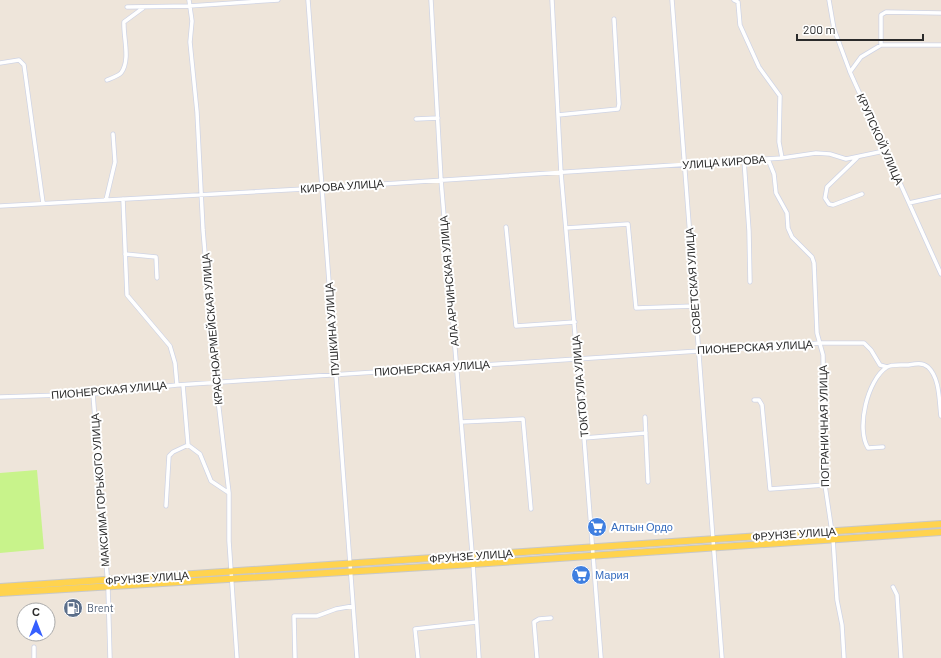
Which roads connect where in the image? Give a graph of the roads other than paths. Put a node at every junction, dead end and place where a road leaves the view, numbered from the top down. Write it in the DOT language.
graph roads {
  1 [pos="189,0"];
  2 [pos="278,0"];
  3 [pos="308,0"];
  4 [pos="431,0"];
  5 [pos="552,0"];
  6 [pos="672,0"];
  7 [pos="734,0"];
  8 [pos="829,0"];
  9 [pos="189,6"];
  10 [pos="127,7"];
  11 [pos="144,7"];
  12 [pos="941,13"];
  13 [pos="614,19"];
  14 [pos="881,45"];
  15 [pos="941,45"];
  16 [pos="0,63"];
  17 [pos="850,72"];
  18 [pos="107,80"];
  19 [pos="558,115"];
  20 [pos="438,118"];
  21 [pos="416,119"];
  22 [pos="113,134"];
  23 [pos="884,151"];
  24 [pos="782,158"];
  25 [pos="857,158"];
  26 [pos="768,159"];
  27 [pos="744,160"];
  28 [pos="684,164"];
  29 [pos="561,173"];
  30 [pos="441,180"];
  31 [pos="322,188"];
  32 [pos="202,194"];
  33 [pos="862,194"];
  34 [pos="941,196"];
  35 [pos="123,198"];
  36 [pos="106,200"];
  37 [pos="43,203"];
  38 [pos="909,203"];
  39 [pos="0,206"];
  40 [pos="506,228"];
  41 [pos="566,228"];
  42 [pos="126,254"];
  43 [pos="941,274"];
  44 [pos="157,278"];
  45 [pos="750,282"];
  46 [pos="695,306"];
  47 [pos="575,322"];
  48 [pos="821,343"];
  49 [pos="698,350"];
  50 [pos="578,358"];
  51 [pos="456,366"];
  52 [pos="887,367"];
  53 [pos="336,375"];
  54 [pos="216,383"];
  55 [pos="177,385"];
  56 [pos="183,385"];
  57 [pos="93,394"];
  58 [pos="0,397"];
  59 [pos="754,400"];
  60 [pos="941,416"];
  61 [pos="645,417"];
  62 [pos="462,422"];
  63 [pos="646,433"];
  64 [pos="584,438"];
  65 [pos="188,445"];
  66 [pos="883,447"];
  67 [pos="648,482"];
  68 [pos="825,485"];
  69 [pos="229,493"];
  70 [pos="166,506"];
  71 [pos="530,509"];
  72 [pos="941,524"];
  73 [pos="832,531"];
  74 [pos="941,532"];
  75 [pos="833,539"];
  76 [pos="712,540"];
  77 [pos="592,548"];
  78 [pos="713,548"];
  79 [pos="472,556"];
  80 [pos="593,556"];
  81 [pos="351,564"];
  82 [pos="473,564"];
  83 [pos="231,572"];
  84 [pos="351,572"];
  85 [pos="232,579"];
  86 [pos="108,584"];
  87 [pos="0,587"];
  88 [pos="893,587"];
  89 [pos="0,593"];
  90 [pos="353,606"];
  91 [pos="551,618"];
  92 [pos="476,622"];
  93 [pos="34,648"];
  94 [pos="34,658"];
  95 [pos="110,658"];
  96 [pos="236,658"];
  97 [pos="295,658"];
  98 [pos="357,658"];
  99 [pos="418,658"];
  100 [pos="479,658"];
  101 [pos="537,658"];
  102 [pos="601,658"];
  103 [pos="722,658"];
  104 [pos="844,658"];
  105 [pos="901,658"];
  1 -- 9 [label="street, КРАСНОАРМЕЙСКАЯ УЛИЦА"];
  2 -- 9 [label="street"];
  3 -- 31 [label="street, ПУШКИНА УЛИЦА"];
  4 -- 20 [label="street, АЛА АРЧИНСКАЯ УЛИЦА"];
  5 -- 19 [label="street, ТОКТОГУЛА УЛИЦА"];
  6 -- 28 [label="street, СОВЕТСКАЯ УЛИЦА"];
  7 -- 24 [label="street"];
  8 -- 17 [label="street, КРУПСКОЙ УЛИЦА"];
  9 -- 11 [label="street"];
  9 -- 32 [label="street, КРАСНОАРМЕЙСКАЯ УЛИЦА"];
  10 -- 11 [label="street"];
  11 -- 18 [label="street"];
  12 -- 14 [label="street"];
  13 -- 19 [label="street"];
  14 -- 15 [label="street"];
  14 -- 17 [label="street"];
  16 -- 37 [label="street"];
  17 -- 23 [label="street, КРУПСКОЙ УЛИЦА"];
  19 -- 29 [label="street, ТОКТОГУЛА УЛИЦА"];
  20 -- 21 [label="street"];
  20 -- 30 [label="street, АЛА АРЧИНСКАЯ УЛИЦА"];
  22 -- 36 [label="street"];
  23 -- 25 [label="street, УЛИЦА КИРОВА"];
  23 -- 38 [label="street, КРУПСКОЙ УЛИЦА"];
  24 -- 25 [label="street, УЛИЦА КИРОВА"];
  24 -- 26 [label="street, УЛИЦА КИРОВА"];
  25 -- 33 [label="street"];
  26 -- 27 [label="street, УЛИЦА КИРОВА"];
  26 -- 48 [label="street, ПОГРАНИЧНАЯ УЛИЦА"];
  27 -- 28 [label="street, УЛИЦА КИРОВА"];
  27 -- 45 [label="street"];
  28 -- 29 [label="street, УЛИЦА КИРОВА"];
  28 -- 46 [label="street, СОВЕТСКАЯ УЛИЦА"];
  29 -- 30 [label="street, КИРОВА УЛИЦА"];
  29 -- 41 [label="street, ТОКТОГУЛА УЛИЦА"];
  30 -- 31 [label="street, КИРОВА УЛИЦА"];
  30 -- 51 [label="street, АЛА АРЧИНСКАЯ УЛИЦА"];
  31 -- 32 [label="street, КИРОВА УЛИЦА"];
  31 -- 53 [label="street, ПУШКИНА УЛИЦА"];
  32 -- 35 [label="street, КИРОВА УЛИЦА"];
  32 -- 54 [label="street, КРАСНОАРМЕЙСКАЯ УЛИЦА"];
  34 -- 38 [label="street"];
  35 -- 36 [label="street, КИРОВА УЛИЦА"];
  35 -- 42 [label="street"];
  36 -- 37 [label="street, КИРОВА УЛИЦА"];
  37 -- 39 [label="street, КИРОВА УЛИЦА"];
  38 -- 43 [label="street, КРУПСКОЙ УЛИЦА"];
  40 -- 47 [label="street"];
  41 -- 46 [label="street"];
  41 -- 47 [label="street, ТОКТОГУЛА УЛИЦА"];
  42 -- 44 [label="street"];
  42 -- 55 [label="street"];
  46 -- 49 [label="street, СОВЕТСКАЯ УЛИЦА"];
  47 -- 50 [label="street, ТОКТОГУЛА УЛИЦА"];
  48 -- 49 [label="street, ПИОНЕРСКАЯ УЛИЦА"];
  48 -- 52 [label="street, ПИОНЕРСКАЯ УЛИЦА"];
  48 -- 68 [label="street, ПОГРАНИЧНАЯ УЛИЦА"];
  49 -- 50 [label="street, ПИОНЕРСКАЯ УЛИЦА"];
  49 -- 76 [label="street, СОВЕТСКАЯ УЛИЦА"];
  50 -- 51 [label="street, ПИОНЕРСКАЯ УЛИЦА"];
  50 -- 64 [label="street, ТОКТОГУЛА УЛИЦА"];
  51 -- 53 [label="street, ПИОНЕРСКАЯ УЛИЦА"];
  51 -- 62 [label="street, АЛА АРЧИНСКАЯ УЛИЦА"];
  52 -- 60 [label="street"];
  52 -- 66 [label="street"];
  53 -- 54 [label="street, ПИОНЕРСКАЯ УЛИЦА"];
  53 -- 81 [label="street, ПУШКИНА УЛИЦА"];
  54 -- 56 [label="street, ПИОНЕРСКАЯ УЛИЦА"];
  54 -- 69 [label="street, КРАСНОАРМЕЙСКАЯ УЛИЦА"];
  55 -- 56 [label="street, ПИОНЕРСКАЯ УЛИЦА"];
  55 -- 57 [label="street, ПИОНЕРСКАЯ УЛИЦА"];
  56 -- 65 [label="street"];
  57 -- 58 [label="street, ПИОНЕРСКАЯ УЛИЦА"];
  57 -- 86 [label="street, МАКСИМА ГОРЬКОГО УЛИЦА"];
  59 -- 68 [label="street"];
  61 -- 63 [label="street"];
  62 -- 71 [label="street"];
  62 -- 79 [label="street, АЛА АРЧИНСКАЯ УЛИЦА"];
  63 -- 64 [label="street"];
  63 -- 67 [label="street"];
  64 -- 77 [label="street, ТОКТОГУЛА УЛИЦА"];
  65 -- 69 [label="street"];
  65 -- 70 [label="street"];
  68 -- 73 [label="street, ПОГРАНИЧНАЯ УЛИЦА"];
  69 -- 83 [label="street, КРАСНОАРМЕЙСКАЯ УЛИЦА"];
  72 -- 73 [label="main road, ФРУНЗЕ УЛИЦА"];
  73 -- 75 [label="street, ПОГРАНИЧНАЯ УЛИЦА"];
  73 -- 76 [label="main road, ФРУНЗЕ УЛИЦА"];
  74 -- 75 [label="main road, ФРУНЗЕ УЛИЦА"];
  75 -- 78 [label="main road, ФРУНЗЕ УЛИЦА"];
  75 -- 104 [label="street, ПОГРАНИЧНАЯ УЛИЦА"];
  76 -- 77 [label="main road, ФРУНЗЕ УЛИЦА"];
  76 -- 78 [label="street, СОВЕТСКАЯ УЛИЦА"];
  77 -- 79 [label="main road, ФРУНЗЕ УЛИЦА"];
  77 -- 80 [label="street, ТОКТОГУЛА УЛИЦА"];
  78 -- 80 [label="main road, ФРУНЗЕ УЛИЦА"];
  78 -- 103 [label="street, СОВЕТСКАЯ УЛИЦА"];
  79 -- 81 [label="main road, ФРУНЗЕ УЛИЦА"];
  79 -- 82 [label="street, АЛА АРЧИНСКАЯ УЛИЦА"];
  80 -- 82 [label="main road, ФРУНЗЕ УЛИЦА"];
  80 -- 102 [label="street, ТОКТОГУЛА УЛИЦА"];
  81 -- 83 [label="main road, ФРУНЗЕ УЛИЦА"];
  81 -- 84 [label="street, ПУШКИНА УЛИЦА"];
  82 -- 84 [label="main road, ФРУНЗЕ УЛИЦА"];
  82 -- 92 [label="street, АЛА АРЧИНСКАЯ УЛИЦА"];
  83 -- 85 [label="street, КРАСНОАРМЕЙСКАЯ УЛИЦА"];
  83 -- 86 [label="main road, ФРУНЗЕ УЛИЦА"];
  84 -- 85 [label="main road, ФРУНЗЕ УЛИЦА"];
  84 -- 90 [label="street, ПУШКИНА УЛИЦА"];
  85 -- 86 [label="main road, ФРУНЗЕ УЛИЦА"];
  85 -- 96 [label="street, КРАСНОАРМЕЙСКАЯ УЛИЦА"];
  86 -- 87 [label="main road, ФРУНЗЕ УЛИЦА"];
  86 -- 89 [label="main road, ФРУНЗЕ УЛИЦА"];
  86 -- 95 [label="street, МАКСИМА ГОРЬКОГО УЛИЦА"];
  88 -- 105 [label="street"];
  90 -- 97 [label="street"];
  90 -- 98 [label="street, ПУШКИНА УЛИЦА"];
  91 -- 101 [label="street"];
  92 -- 99 [label="street"];
  92 -- 100 [label="street, АЛА АРЧИНСКАЯ УЛИЦА"];
  93 -- 94 [label="street"];
}
